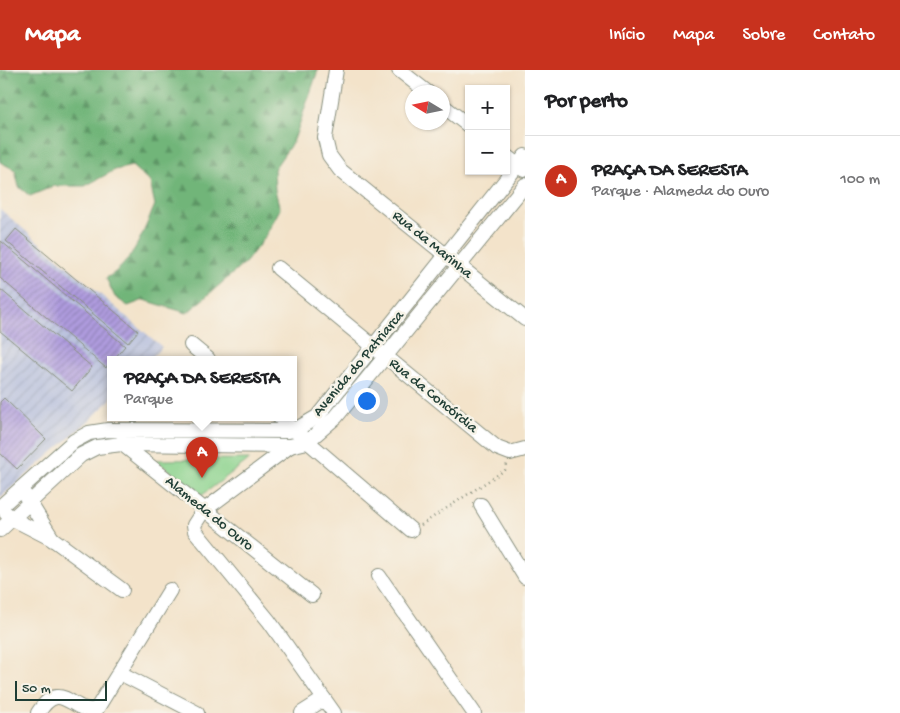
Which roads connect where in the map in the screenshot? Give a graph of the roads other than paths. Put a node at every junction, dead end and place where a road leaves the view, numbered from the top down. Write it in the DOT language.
graph roads {
  1 [pos="336,70"];
  2 [pos="399,70"];
  3 [pos="418,85"];
  4 [pos="450,111"];
  5 [pos="465,123"];
  6 [pos="510,158"];
  7 [pos="523,164"];
  8 [pos="525,185"];
  9 [pos="447,256"];
  10 [pos="459,266"];
  11 [pos="278,268"];
  12 [pos="525,319"];
  13 [pos="191,345"];
  14 [pos="379,352"];
  15 [pos="204,356"];
  16 [pos="283,421"];
  17 [pos="108,430"];
  18 [pos="291,430"];
  19 [pos="307,442"];
  20 [pos="122,444"];
  21 [pos="290,446"];
  22 [pos="525,449"];
  23 [pos="21,488"];
  24 [pos="29,501"];
  25 [pos="481,505"];
  26 [pos="0,507"];
  27 [pos="203,510"];
  28 [pos="11,518"];
  29 [pos="0,530"];
  30 [pos="410,530"];
  31 [pos="54,540"];
  32 [pos="379,576"];
  33 [pos="525,576"];
  34 [pos="122,590"];
  35 [pos="170,590"];
  36 [pos="312,595"];
  37 [pos="120,673"];
  38 [pos="324,698"];
  39 [pos="38,713"];
  40 [pos="196,713"];
  41 [pos="302,713"];
  42 [pos="334,713"];
  43 [pos="474,713"];
  1 -- 9 [label="street, Rua da Marinha"];
  2 -- 3 [label="street"];
  4 -- 5 [label="street"];
  6 -- 7 [label="street"];
  7 -- 9 [label="street, Avenida do Patriarca"];
  8 -- 10 [label="street, Avenida do Patriarca"];
  9 -- 10 [label="street, Rua da Marinha"];
  9 -- 14 [label="street, Avenida do Patriarca"];
  10 -- 12 [label="street, Rua da Marinha"];
  10 -- 14 [label="street, Avenida do Patriarca"];
  11 -- 14 [label="street, Rua da Concórdia"];
  13 -- 15 [label="street"];
  14 -- 18 [label="street, Avenida do Patriarca"];
  14 -- 19 [label="street, Avenida do Patriarca"];
  14 -- 22 [label="street, Rua da Concórdia"];
  16 -- 18 [label="street"];
  17 -- 18 [label="street, Avenida do Patriarca"];
  17 -- 20 [label="street, Alameda do Ouro"];
  17 -- 23 [label="street, Avenida do Patriarca"];
  18 -- 19 [label="street"];
  18 -- 21 [label="street"];
  19 -- 21 [label="street, Avenida do Patriarca"];
  19 -- 30 [label="street"];
  20 -- 21 [label="street, Avenida do Patriarca"];
  20 -- 24 [label="street, Avenida do Patriarca"];
  20 -- 27 [label="street, Alameda do Ouro"];
  21 -- 27 [label="street"];
  23 -- 24 [label="street"];
  23 -- 26 [label="street, Avenida do Patriarca"];
  24 -- 28 [label="street, Avenida do Patriarca"];
  24 -- 31 [label="street"];
  25 -- 33 [label="street"];
  26 -- 28 [label="street"];
  27 -- 36 [label="street, Alameda do Ouro"];
  27 -- 38 [label="street"];
  28 -- 29 [label="street, Avenida do Patriarca"];
  28 -- 31 [label="street"];
  31 -- 34 [label="street"];
  32 -- 43 [label="street"];
  35 -- 37 [label="street"];
  37 -- 39 [label="street"];
  37 -- 40 [label="street"];
  38 -- 41 [label="street"];
  38 -- 42 [label="street"];
}
